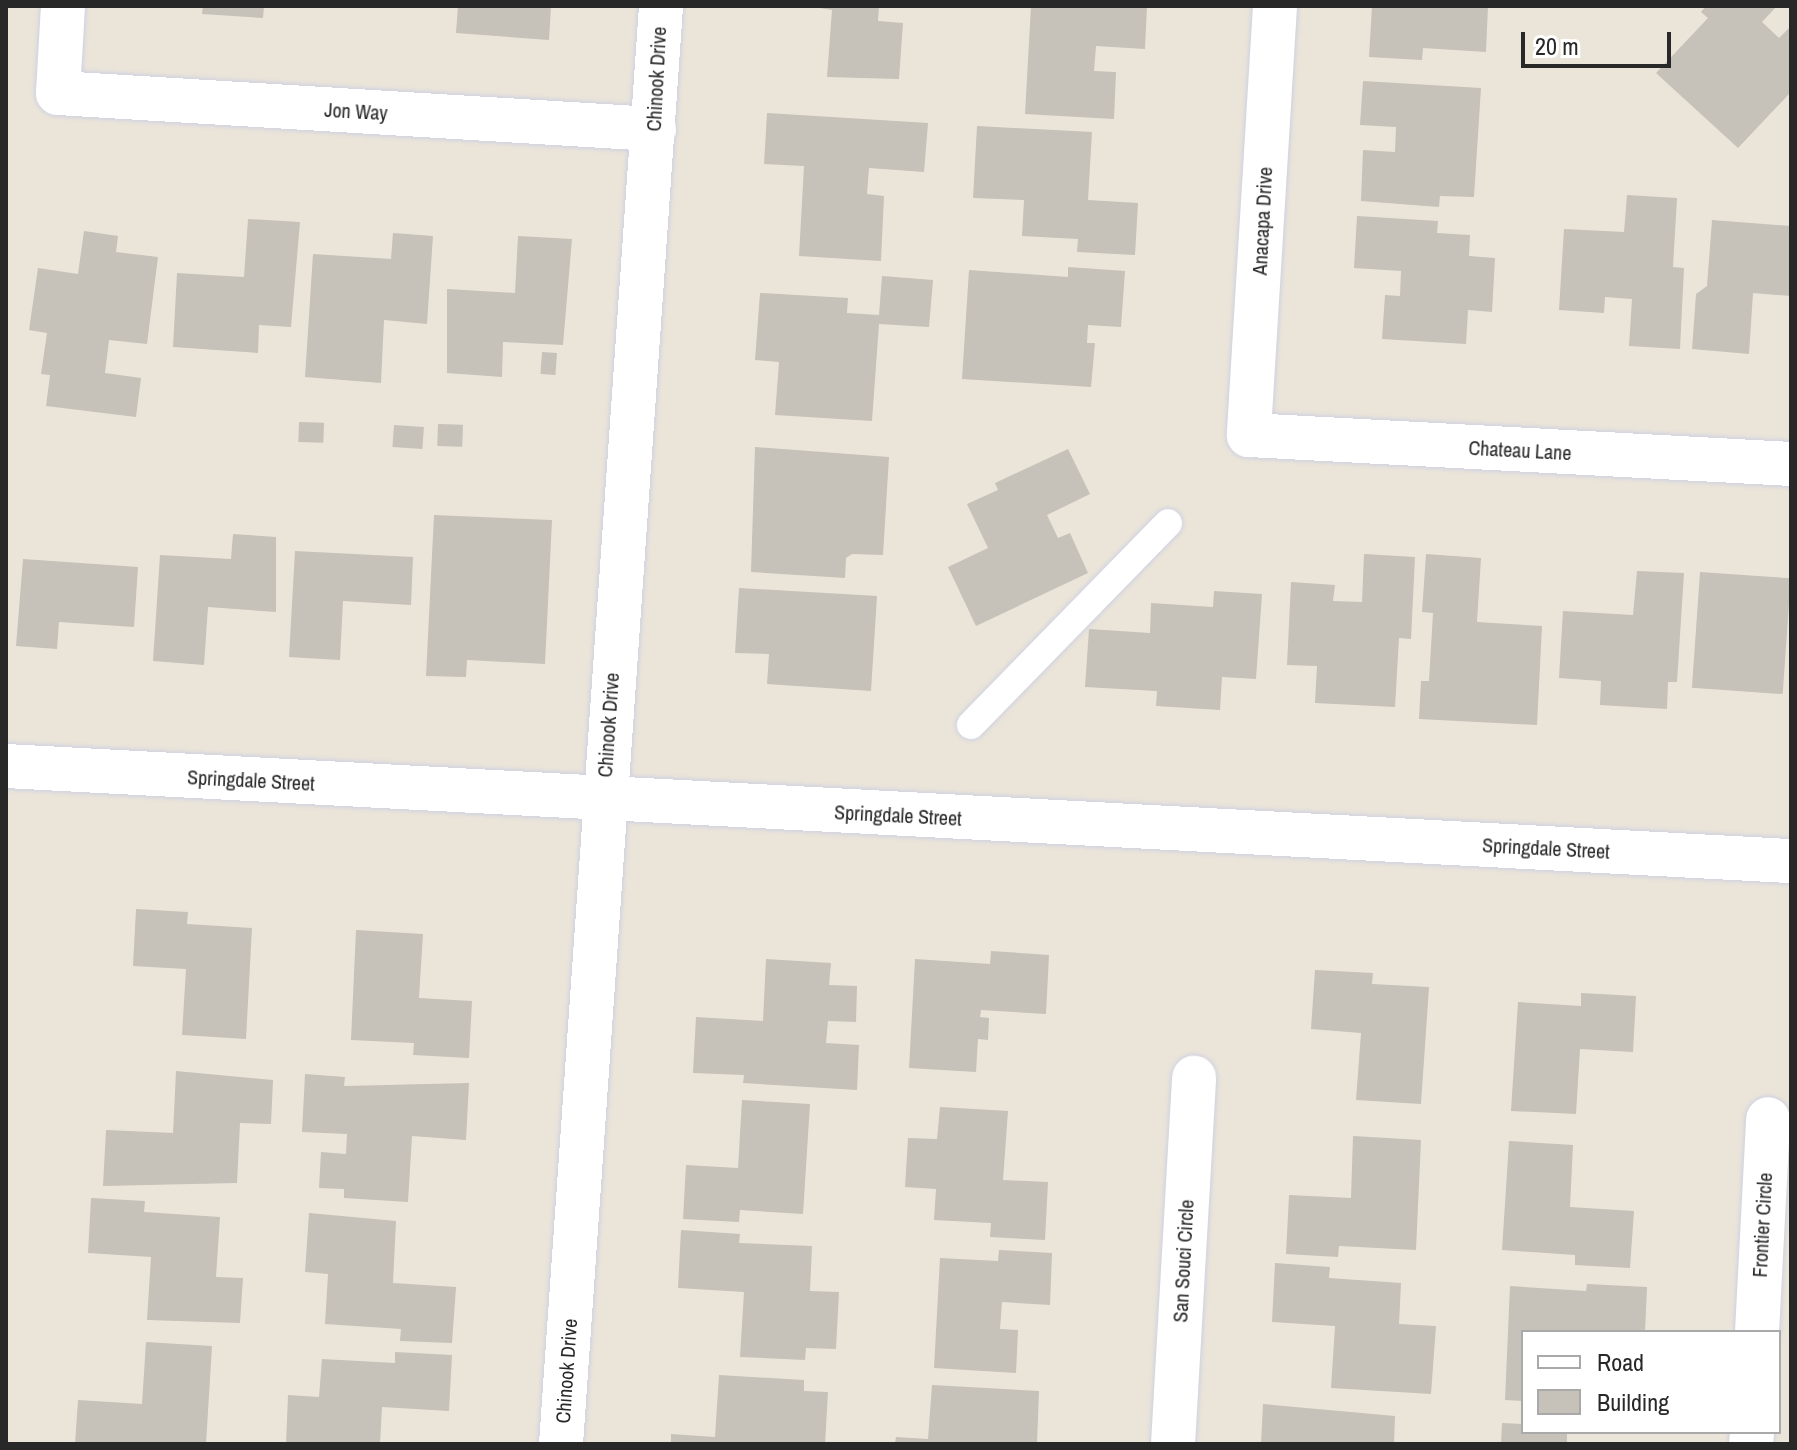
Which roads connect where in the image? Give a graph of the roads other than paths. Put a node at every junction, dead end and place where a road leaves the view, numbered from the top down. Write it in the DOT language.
graph roads {
  1 [pos="63,6"];
  2 [pos="661,6"];
  3 [pos="1275,6"];
  4 [pos="654,129"];
  5 [pos="1249,435"];
  6 [pos="1791,464"];
  7 [pos="1168,523"];
  8 [pos="971,725"];
  9 [pos="6,766"];
  10 [pos="602,798"];
  11 [pos="1791,861"];
  12 [pos="1194,1078"];
  13 [pos="1768,1119"];
  14 [pos="1757,1330"];
  15 [pos="561,1444"];
  16 [pos="1173,1444"];
  1 -- 4 [label="street, Jon Way"];
  2 -- 4 [label="street, Chinook Drive"];
  3 -- 5 [label="street, Anacapa Drive"];
  4 -- 10 [label="street, Chinook Drive"];
  5 -- 6 [label="street, Chateau Lane"];
  7 -- 8 [label="lane"];
  9 -- 10 [label="street, Springdale Street"];
  10 -- 11 [label="street, Springdale Street"];
  10 -- 15 [label="street, Chinook Drive"];
  12 -- 16 [label="street, San Souci Circle"];
  13 -- 14 [label="street, Frontier Circle"];
}
